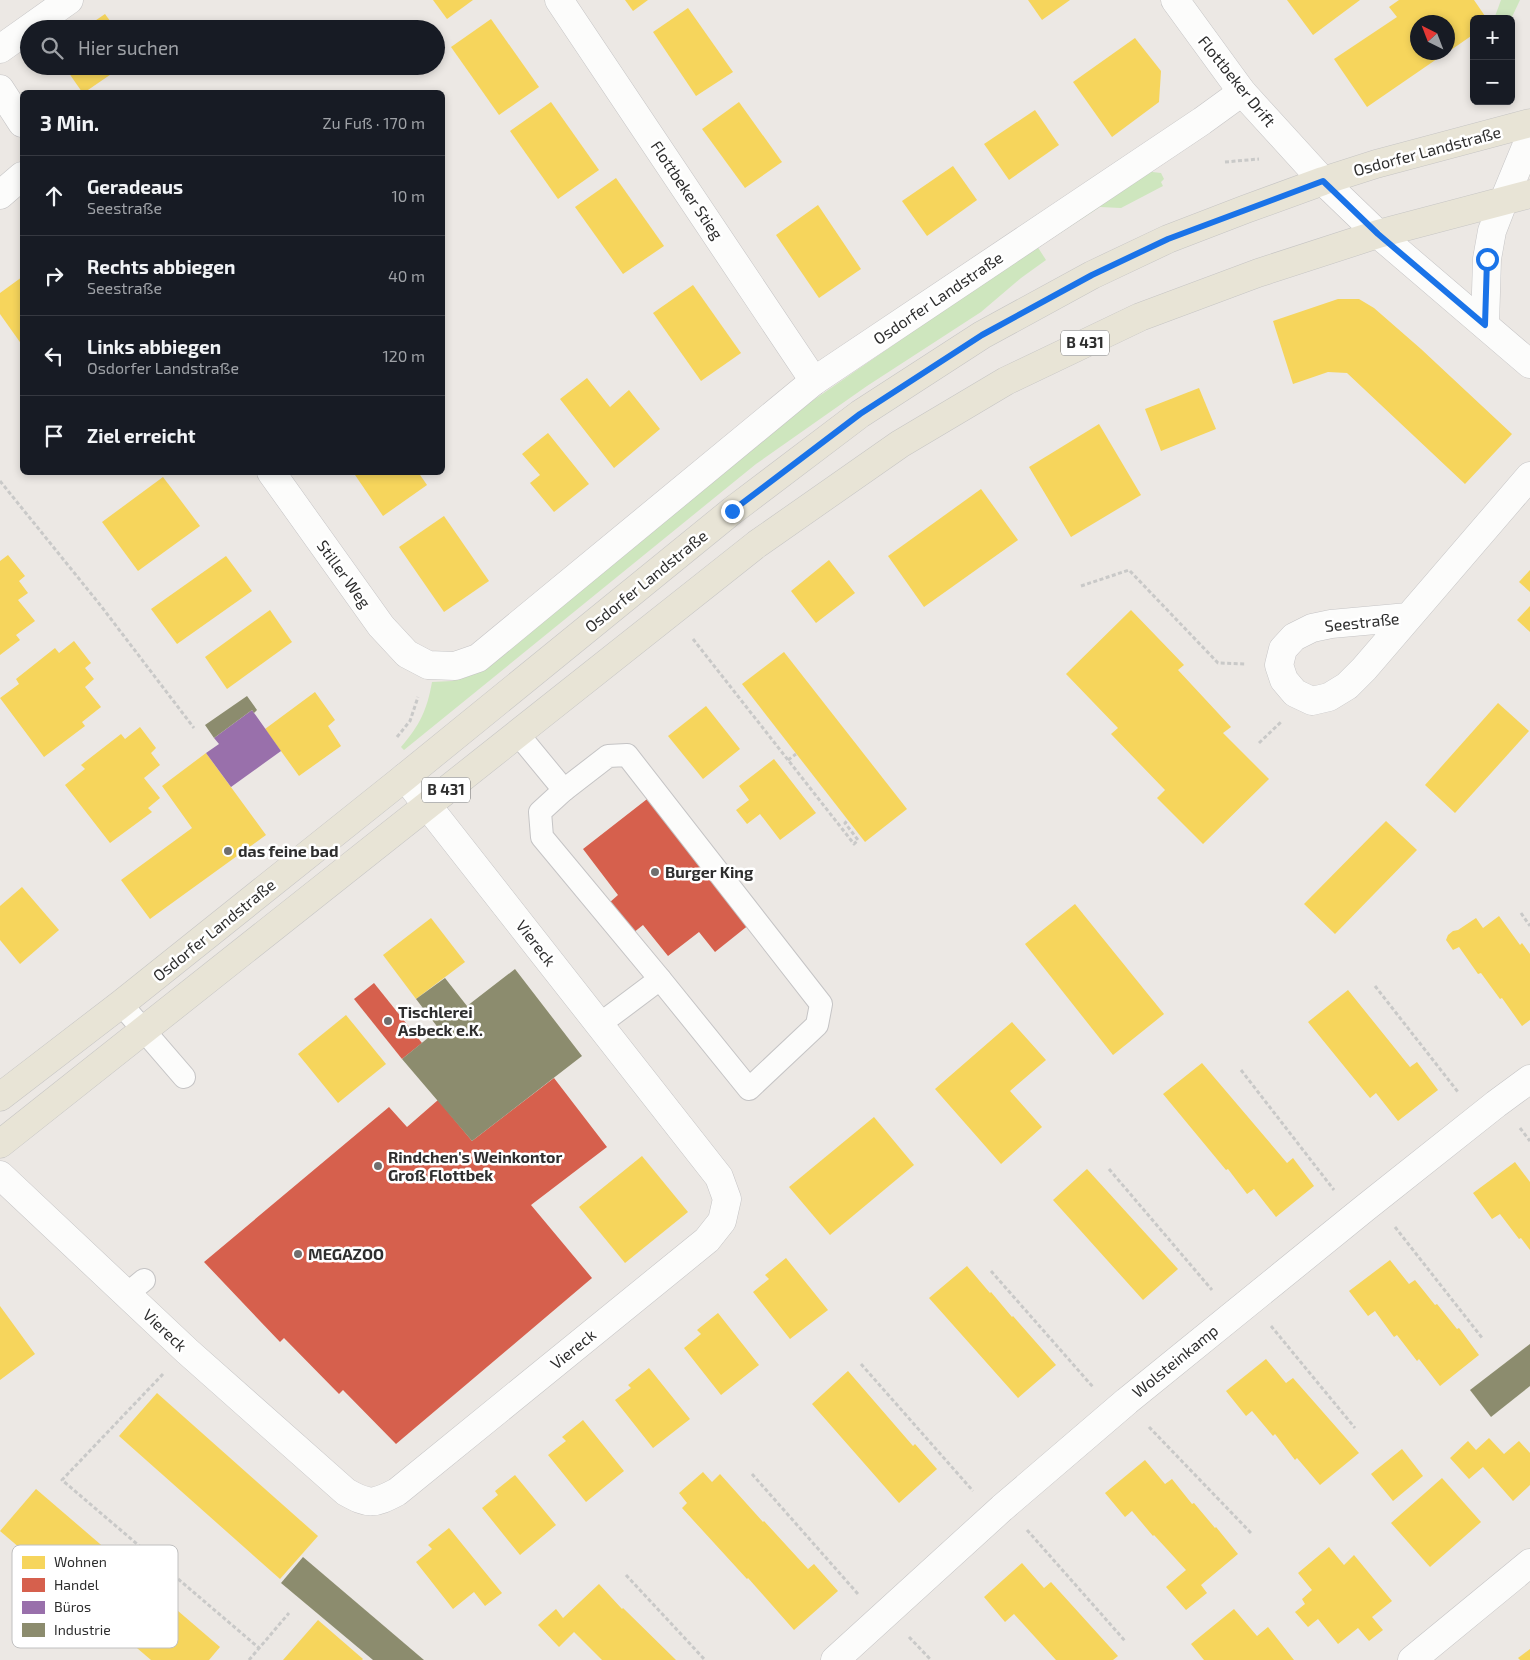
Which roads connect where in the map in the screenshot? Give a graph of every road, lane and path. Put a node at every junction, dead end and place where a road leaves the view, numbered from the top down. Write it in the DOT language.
graph roads {
  1 [pos="69,0"];
  2 [pos="559,0"];
  3 [pos="1175,0"];
  4 [pos="41,20"];
  5 [pos="20,35"];
  6 [pos="0,49"];
  7 [pos="0,89"];
  8 [pos="1242,92"];
  9 [pos="20,120"];
  10 [pos="1530,124"];
  11 [pos="1530,137"];
  12 [pos="1259,159"];
  13 [pos="1225,162"];
  14 [pos="20,178"];
  15 [pos="1323,181"];
  16 [pos="1530,194"];
  17 [pos="0,195"];
  18 [pos="1504,200"];
  19 [pos="1378,234"];
  20 [pos="1485,325"];
  21 [pos="1530,364"];
  22 [pos="814,381"];
  23 [pos="273,475"];
  24 [pos="1530,476"];
  25 [pos="0,482"];
  26 [pos="1081,586"];
  27 [pos="1408,617"];
  28 [pos="693,638"];
  29 [pos="1251,664"];
  30 [pos="428,665"];
  31 [pos="1282,720"];
  32 [pos="194,728"];
  33 [pos="517,733"];
  34 [pos="1259,743"];
  35 [pos="796,754"];
  36 [pos="788,760"];
  37 [pos="405,778"];
  38 [pos="564,790"];
  39 [pos="427,805"];
  40 [pos="848,820"];
  41 [pos="1521,913"];
  42 [pos="1530,926"];
  43 [pos="660,979"];
  44 [pos="1375,986"];
  45 [pos="121,1004"];
  46 [pos="600,1024"];
  47 [pos="144,1030"];
  48 [pos="1241,1070"];
  49 [pos="184,1077"];
  50 [pos="1530,1080"];
  51 [pos="0,1096"];
  52 [pos="1463,1098"];
  53 [pos="0,1144"];
  54 [pos="1109,1168"];
  55 [pos="0,1176"];
  56 [pos="1339,1196"];
  57 [pos="1392,1223"];
  58 [pos="991,1271"];
  59 [pos="1215,1293"];
  60 [pos="1267,1321"];
  61 [pos="1483,1338"];
  62 [pos="187,1351"];
  63 [pos="861,1364"];
  64 [pos="1098,1392"];
  65 [pos="1146,1424"];
  66 [pos="1354,1428"];
  67 [pos="752,1474"];
  68 [pos="976,1494"];
  69 [pos="1025,1528"];
  70 [pos="1250,1533"];
  71 [pos="138,1545"];
  72 [pos="1530,1563"];
  73 [pos="626,1574"];
  74 [pos="178,1579"];
  75 [pos="862,1598"];
  76 [pos="289,1613"];
  77 [pos="906,1634"];
  78 [pos="1126,1642"];
  79 [pos="259,1648"];
  80 [pos="249,1660"];
  81 [pos="705,1660"];
  82 [pos="835,1660"];
  83 [pos="931,1660"];
  84 [pos="1412,1660"];
  1 -- 4 [label="street"];
  2 -- 22 [label="street, Flottbeker Stieg"];
  3 -- 8 [label="street, Flottbeker Drift"];
  5 -- 6 [label="street"];
  7 -- 9 [label="street"];
  8 -- 15 [label="street, Flottbeker Drift"];
  8 -- 22 [label="street, Osdorfer Landstraße"];
  10 -- 15 [label="main road, Osdorfer Landstraße / B 431"];
  11 -- 18 [label="street"];
  12 -- 13 [label="path"];
  14 -- 17 [label="street"];
  15 -- 19 [label="street"];
  15 -- 37 [label="main road, Osdorfer Landstraße / B 431"];
  16 -- 18 [label="main road, B 431"];
  18 -- 19 [label="main road, B 431"];
  18 -- 20 [label="street"];
  19 -- 20 [label="street"];
  19 -- 33 [label="main road, B 431"];
  20 -- 21 [label="street"];
  22 -- 30 [label="street, Osdorfer Landstraße"];
  23 -- 30 [label="street, Stiller Weg"];
  24 -- 27 [label="street, Seestraße"];
  25 -- 32 [label="path"];
  26 -- 29 [label="path"];
  28 -- 36 [label="path"];
  31 -- 34 [label="path"];
  33 -- 38 [label="lane"];
  33 -- 39 [label="main road, B 431"];
  35 -- 36 [label="path"];
  36 -- 40 [label="path"];
  37 -- 39 [label="street, Viereck"];
  37 -- 45 [label="main road, Osdorfer Landstraße / B 431"];
  38 -- 43 [label="lane"];
  38 -- 43 [label="lane"];
  39 -- 46 [label="street, Viereck"];
  39 -- 47 [label="main road, B 431"];
  41 -- 42 [label="path"];
  43 -- 46 [label="lane"];
  44 -- 52 [label="path"];
  45 -- 47 [label="lane"];
  45 -- 51 [label="main road, Osdorfer Landstraße / B 431"];
  46 -- 62 [label="street, Viereck"];
  47 -- 49 [label="lane"];
  47 -- 53 [label="main road, B 431"];
  48 -- 56 [label="path"];
  50 -- 82 [label="street, Wolsteinkamp"];
  54 -- 59 [label="path"];
  55 -- 62 [label="street, Viereck"];
  57 -- 61 [label="path"];
  58 -- 64 [label="path"];
  60 -- 66 [label="path"];
  62 -- 71 [label="path"];
  63 -- 68 [label="path"];
  65 -- 70 [label="path"];
  67 -- 75 [label="path"];
  69 -- 78 [label="path"];
  72 -- 84 [label="street"];
  73 -- 81 [label="path"];
  74 -- 79 [label="path"];
  76 -- 79 [label="path"];
  77 -- 83 [label="path"];
  79 -- 80 [label="path"];
}
